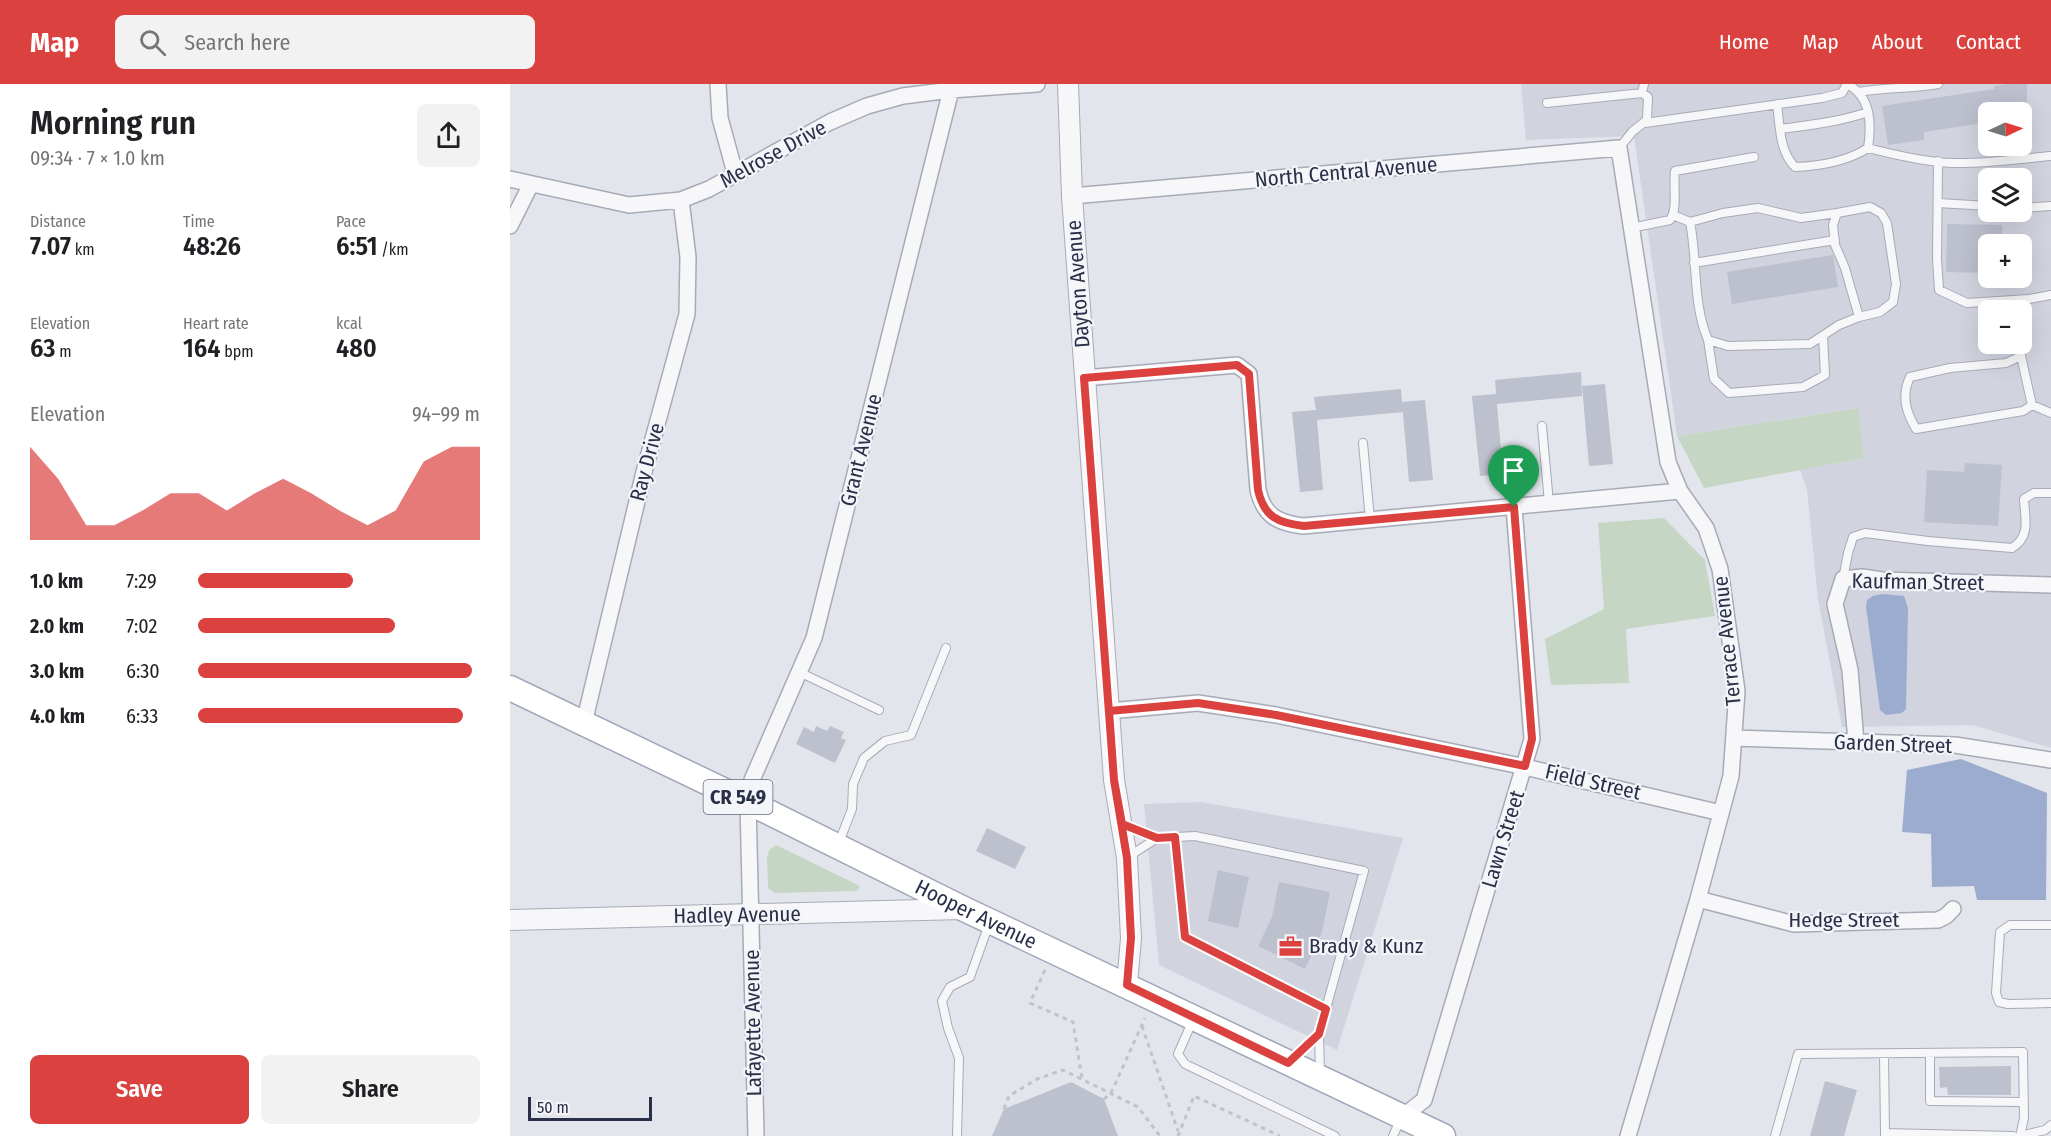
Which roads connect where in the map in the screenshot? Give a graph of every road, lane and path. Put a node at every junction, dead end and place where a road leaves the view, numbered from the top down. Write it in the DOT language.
graph roads {
  1 [pos="718,84"];
  2 [pos="1036,84"];
  3 [pos="1068,84"];
  4 [pos="1644,84"];
  5 [pos="1847,84"];
  6 [pos="1938,84"];
  7 [pos="951,90"];
  8 [pos="1859,92"];
  9 [pos="1642,93"];
  10 [pos="1547,103"];
  11 [pos="1777,104"];
  12 [pos="1868,112"];
  13 [pos="1645,123"];
  14 [pos="1781,129"];
  15 [pos="1619,148"];
  16 [pos="1868,148"];
  17 [pos="2051,156"];
  18 [pos="1754,157"];
  19 [pos="1938,161"];
  20 [pos="735,173"];
  21 [pos="510,179"];
  22 [pos="531,184"];
  23 [pos="1072,196"];
  24 [pos="681,200"];
  25 [pos="1938,202"];
  26 [pos="1978,205"];
  27 [pos="2051,206"];
  28 [pos="2032,207"];
  29 [pos="1838,213"];
  30 [pos="1673,215"];
  31 [pos="1690,222"];
  32 [pos="510,226"];
  33 [pos="1631,228"];
  34 [pos="1835,240"];
  35 [pos="1694,263"];
  36 [pos="2051,295"];
  37 [pos="2019,300"];
  38 [pos="1978,302"];
  39 [pos="1859,317"];
  40 [pos="1823,336"];
  41 [pos="1708,340"];
  42 [pos="2021,356"];
  43 [pos="1084,378"];
  44 [pos="2032,405"];
  45 [pos="2051,413"];
  46 [pos="1542,426"];
  47 [pos="1363,443"];
  48 [pos="1680,491"];
  49 [pos="2051,493"];
  50 [pos="1549,503"];
  51 [pos="1514,507"];
  52 [pos="1370,520"];
  53 [pos="1843,579"];
  54 [pos="2051,585"];
  55 [pos="946,648"];
  56 [pos="799,672"];
  57 [pos="510,688"];
  58 [pos="879,710"];
  59 [pos="1109,711"];
  60 [pos="584,723"];
  61 [pos="1734,738"];
  62 [pos="1856,742"];
  63 [pos="2051,760"];
  64 [pos="1525,766"];
  65 [pos="748,802"];
  66 [pos="1721,813"];
  67 [pos="1122,824"];
  68 [pos="1175,837"];
  69 [pos="1157,838"];
  70 [pos="837,846"];
  71 [pos="1127,858"];
  72 [pos="1698,899"];
  73 [pos="964,909"];
  74 [pos="1953,909"];
  75 [pos="751,915"];
  76 [pos="510,920"];
  77 [pos="990,922"];
  78 [pos="2051,925"];
  79 [pos="1045,970"];
  80 [pos="1127,985"];
  81 [pos="2051,1003"];
  82 [pos="1326,1009"];
  83 [pos="1145,1018"];
  84 [pos="1194,1018"];
  85 [pos="1142,1026"];
  86 [pos="1319,1034"];
  87 [pos="1930,1053"];
  88 [pos="1884,1054"];
  89 [pos="1288,1063"];
  90 [pos="1320,1078"];
  91 [pos="1082,1079"];
  92 [pos="1110,1093"];
  93 [pos="1104,1099"];
  94 [pos="2024,1102"];
  95 [pos="1004,1109"];
  96 [pos="1397,1127"];
  97 [pos="2049,1130"];
  98 [pos="1178,1134"];
  99 [pos="1885,1134"];
  100 [pos="756,1136"];
  101 [pos="957,1136"];
  102 [pos="1160,1136"];
  103 [pos="1280,1136"];
  104 [pos="1335,1136"];
  105 [pos="1443,1136"];
  106 [pos="1628,1136"];
  107 [pos="1776,1136"];
  108 [pos="2013,1136"];
  109 [pos="2020,1136"];
  1 -- 20 [label="street"];
  2 -- 7 [label="street, Melrose Drive"];
  3 -- 23 [label="street, Dayton Avenue"];
  4 -- 9 [label="lane"];
  5 -- 8 [label="lane"];
  5 -- 11 [label="lane"];
  6 -- 8 [label="lane"];
  7 -- 20 [label="street, Melrose Drive"];
  7 -- 56 [label="street, Grant Avenue"];
  8 -- 12 [label="lane"];
  9 -- 10 [label="lane"];
  9 -- 13 [label="lane"];
  11 -- 13 [label="lane"];
  11 -- 14 [label="lane"];
  12 -- 14 [label="lane"];
  12 -- 16 [label="lane"];
  13 -- 15 [label="lane"];
  14 -- 16 [label="lane"];
  15 -- 23 [label="street, North Central Avenue"];
  15 -- 33 [label="street, Terrace Avenue"];
  16 -- 19 [label="lane"];
  17 -- 19 [label="lane"];
  18 -- 30 [label="lane"];
  19 -- 25 [label="lane"];
  20 -- 24 [label="street, Melrose Drive"];
  21 -- 22 [label="street, Melrose Drive"];
  22 -- 24 [label="street, Melrose Drive"];
  22 -- 32 [label="street"];
  23 -- 43 [label="street, Dayton Avenue"];
  24 -- 60 [label="street, Ray Drive"];
  25 -- 26 [label="lane"];
  25 -- 38 [label="lane"];
  27 -- 28 [label="lane"];
  29 -- 31 [label="lane"];
  29 -- 34 [label="lane"];
  29 -- 39 [label="lane"];
  30 -- 31 [label="lane"];
  30 -- 33 [label="lane"];
  31 -- 35 [label="lane"];
  33 -- 48 [label="street, Terrace Avenue"];
  34 -- 35 [label="lane"];
  34 -- 39 [label="lane"];
  35 -- 41 [label="lane"];
  36 -- 37 [label="lane"];
  39 -- 40 [label="lane"];
  40 -- 41 [label="lane"];
  40 -- 41 [label="lane"];
  42 -- 44 [label="lane"];
  42 -- 44 [label="lane"];
  43 -- 52 [label="street"];
  43 -- 59 [label="street, Dayton Avenue"];
  44 -- 45 [label="lane"];
  46 -- 50 [label="lane"];
  47 -- 52 [label="lane"];
  48 -- 50 [label="street"];
  48 -- 61 [label="street, Terrace Avenue"];
  49 -- 53 [label="lane"];
  50 -- 51 [label="street"];
  51 -- 52 [label="street"];
  51 -- 64 [label="street, Lawn Street"];
  53 -- 54 [label="street, Kaufman Street"];
  53 -- 62 [label="street, Kaufman Street"];
  55 -- 70 [label="lane"];
  56 -- 58 [label="lane"];
  56 -- 65 [label="street, Grant Avenue"];
  57 -- 60 [label="main road, Hooper Avenue / CR 549"];
  59 -- 64 [label="street, Field Street"];
  59 -- 67 [label="street, Dayton Avenue"];
  60 -- 65 [label="main road, Hooper Avenue / CR 549"];
  61 -- 62 [label="street, Garden Street"];
  61 -- 66 [label="street, Terrace Avenue"];
  62 -- 63 [label="street, Garden Street"];
  64 -- 66 [label="street, Field Street"];
  64 -- 96 [label="street, Lawn Street"];
  65 -- 70 [label="main road, Hooper Avenue / CR 549"];
  65 -- 75 [label="street, Lafayette Avenue"];
  66 -- 72 [label="street, Terrace Avenue"];
  67 -- 69 [label="lane"];
  67 -- 71 [label="street, Dayton Avenue"];
  68 -- 69 [label="lane"];
  68 -- 82 [label="lane"];
  68 -- 82 [label="lane"];
  69 -- 71 [label="lane"];
  70 -- 73 [label="main road, Hooper Avenue / CR 549"];
  71 -- 80 [label="street, Dayton Avenue"];
  72 -- 74 [label="street, Hedge Street"];
  72 -- 106 [label="street, Terrace Avenue"];
  73 -- 75 [label="street, Hadley Avenue"];
  73 -- 77 [label="main road, Hooper Avenue / CR 549"];
  75 -- 76 [label="street, Hadley Avenue"];
  75 -- 100 [label="street, Lafayette Avenue"];
  77 -- 80 [label="main road, Hooper Avenue / CR 549"];
  77 -- 101 [label="lane"];
  78 -- 81 [label="lane"];
  79 -- 91 [label="path"];
  80 -- 84 [label="main road, Hooper Avenue / CR 549"];
  82 -- 86 [label="lane"];
  83 -- 85 [label="path"];
  84 -- 89 [label="main road, Hooper Avenue / CR 549"];
  84 -- 104 [label="lane"];
  85 -- 92 [label="path"];
  85 -- 98 [label="path"];
  86 -- 89 [label="lane"];
  86 -- 90 [label="lane"];
  87 -- 88 [label="lane"];
  87 -- 94 [label="lane"];
  87 -- 94 [label="lane"];
  88 -- 99 [label="lane"];
  88 -- 107 [label="lane"];
  89 -- 90 [label="main road, Hooper Avenue / CR 549"];
  90 -- 96 [label="main road, Hooper Avenue / CR 549"];
  91 -- 92 [label="path"];
  91 -- 95 [label="path"];
  92 -- 93 [label="path"];
  92 -- 102 [label="path"];
  94 -- 109 [label="lane"];
  96 -- 105 [label="main road, Hooper Avenue / CR 549"];
  97 -- 109 [label="lane"];
  98 -- 103 [label="path"];
  99 -- 108 [label="lane"];
}
